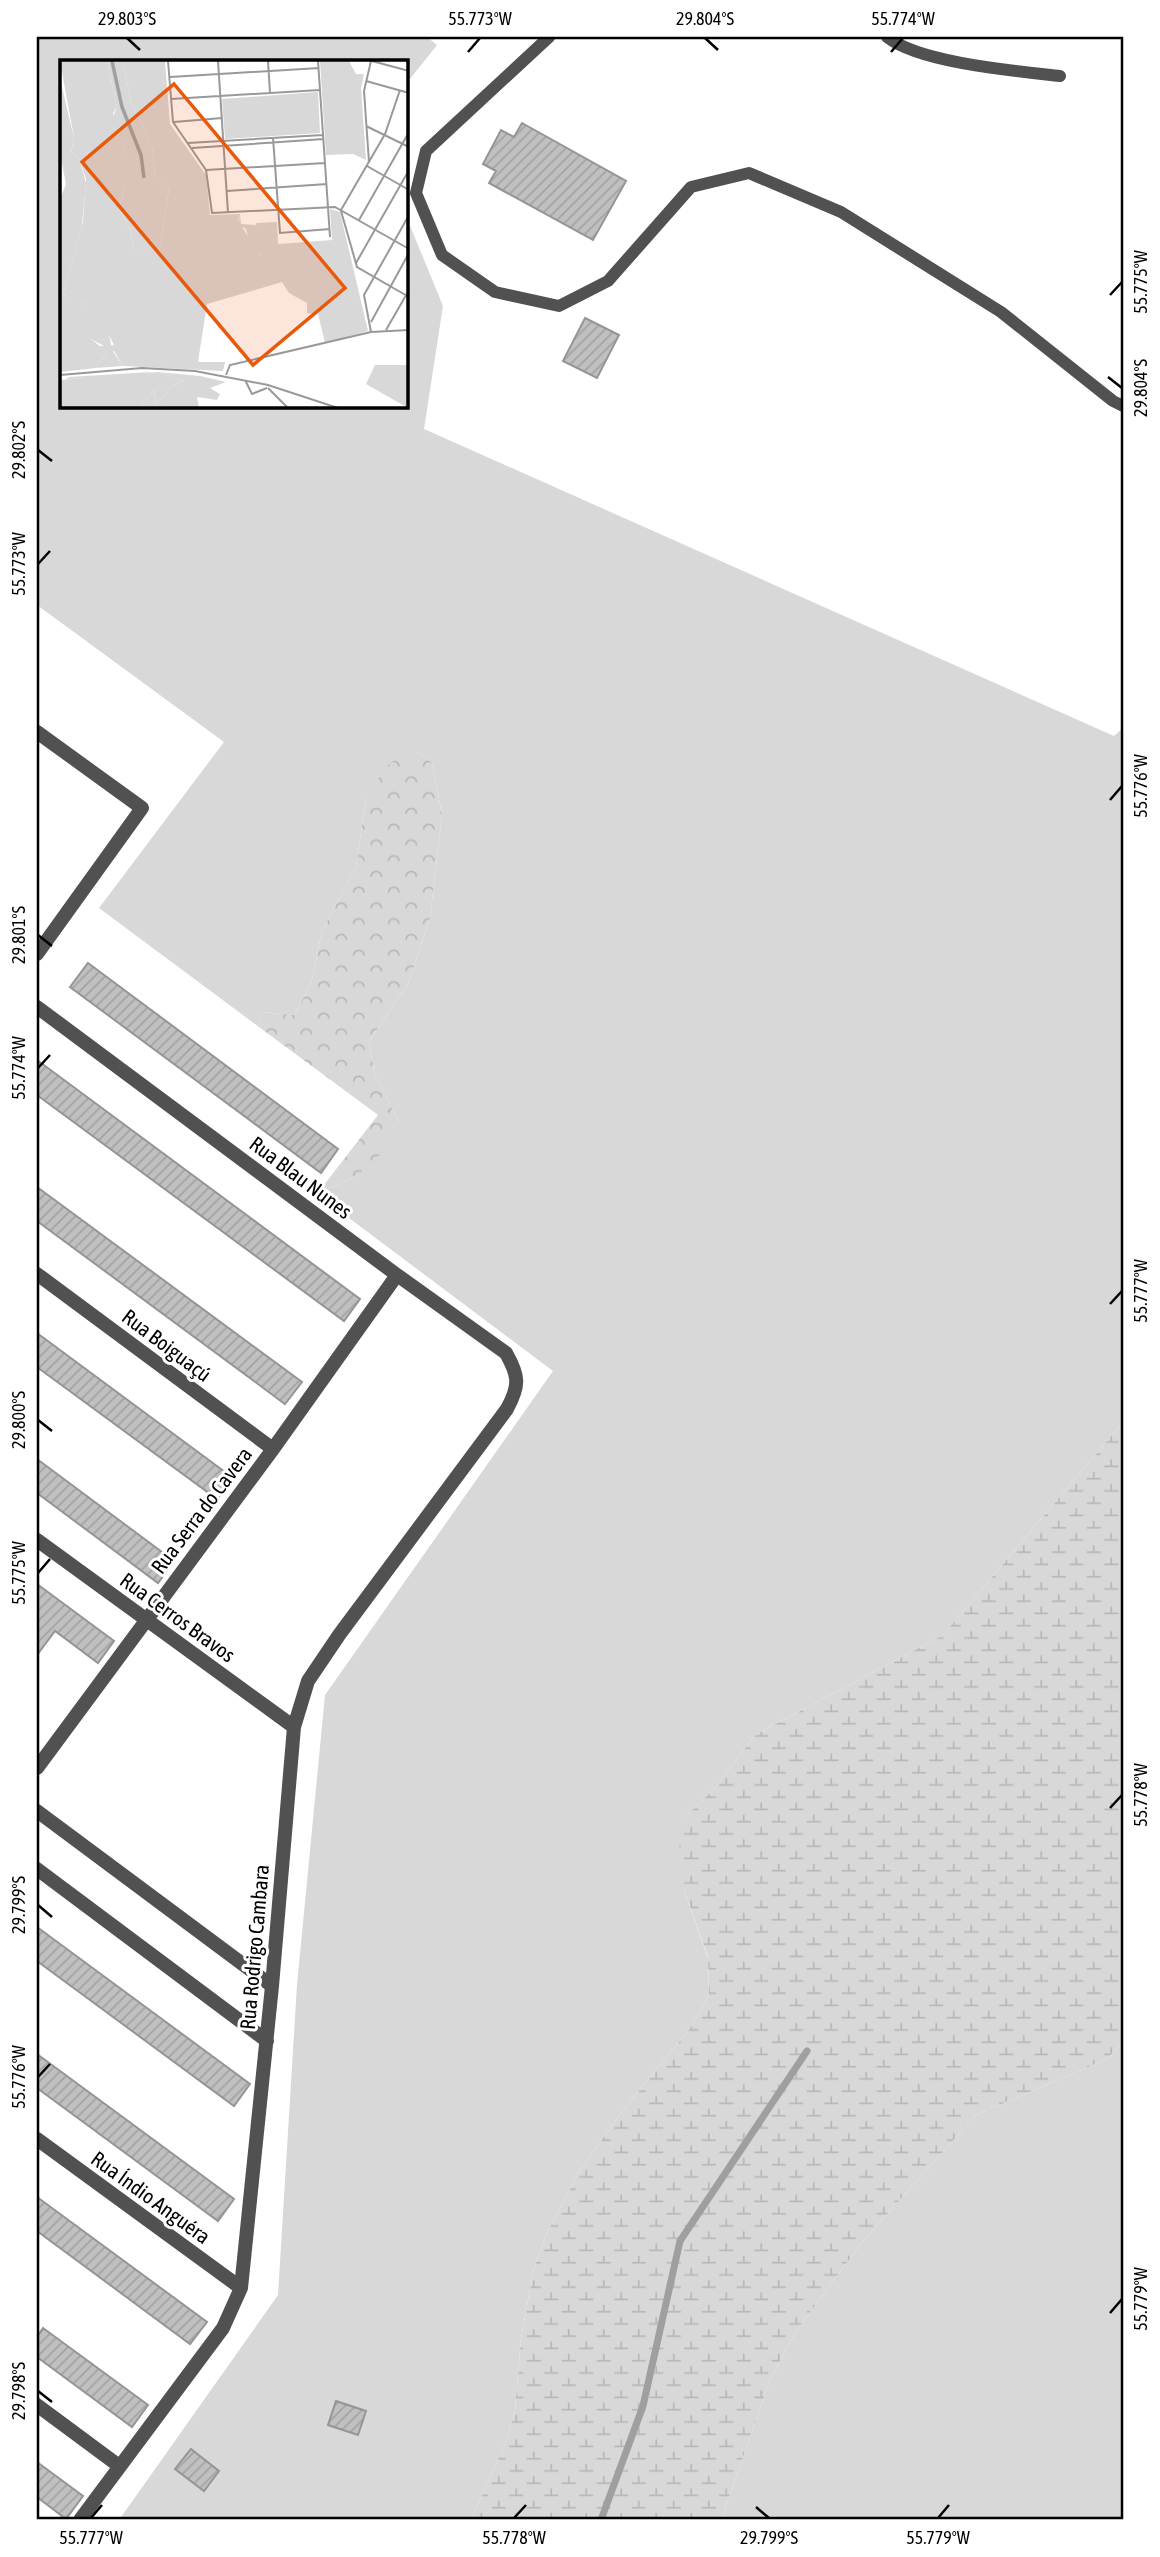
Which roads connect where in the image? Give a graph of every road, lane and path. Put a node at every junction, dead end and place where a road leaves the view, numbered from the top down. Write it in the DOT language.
graph roads {
  1 [pos="549,37"];
  2 [pos="887,37"];
  3 [pos="1060,76"];
  4 [pos="1123,406"];
  5 [pos="37,732"];
  6 [pos="37,954"];
  7 [pos="37,1007"];
  8 [pos="37,1273"];
  9 [pos="397,1275"];
  10 [pos="515,1394"];
  11 [pos="273,1449"];
  12 [pos="37,1540"];
  13 [pos="146,1620"];
  14 [pos="294,1727"];
  15 [pos="37,1768"];
  16 [pos="37,1811"];
  17 [pos="37,1869"];
  18 [pos="272,1986"];
  19 [pos="267,2040"];
  20 [pos="37,2139"];
  21 [pos="241,2288"];
  22 [pos="37,2405"];
  23 [pos="118,2465"];
  24 [pos="79,2520"];
  1 -- 4 [label="lane"];
  2 -- 3 [label="lane"];
  5 -- 6 [label="street"];
  7 -- 9 [label="street, Rua Blau Nunes"];
  8 -- 11 [label="street, Rua Boiguaçú"];
  9 -- 10 [label="street, Rua Blau Nunes"];
  9 -- 11 [label="street, Rua Serra do Cavera"];
  10 -- 14 [label="street, Rua Rodrigo Cambara"];
  11 -- 13 [label="street, Rua Serra do Cavera"];
  12 -- 13 [label="street, Rua Cerros Bravos"];
  13 -- 14 [label="street, Rua Cerros Bravos"];
  13 -- 15 [label="street, Rua Serra do Cavera"];
  14 -- 18 [label="street, Rua Rodrigo Cambara"];
  16 -- 18 [label="street"];
  17 -- 19 [label="street"];
  18 -- 19 [label="street, Rua Rodrigo Cambara"];
  19 -- 21 [label="street, Rua Rodrigo Cambara"];
  20 -- 21 [label="street, Rua Índio Anguéra"];
  21 -- 23 [label="street, Rua Rodrigo Cambara"];
  22 -- 23 [label="street"];
  23 -- 24 [label="street, Rua Rodrigo Cambara"];
}
